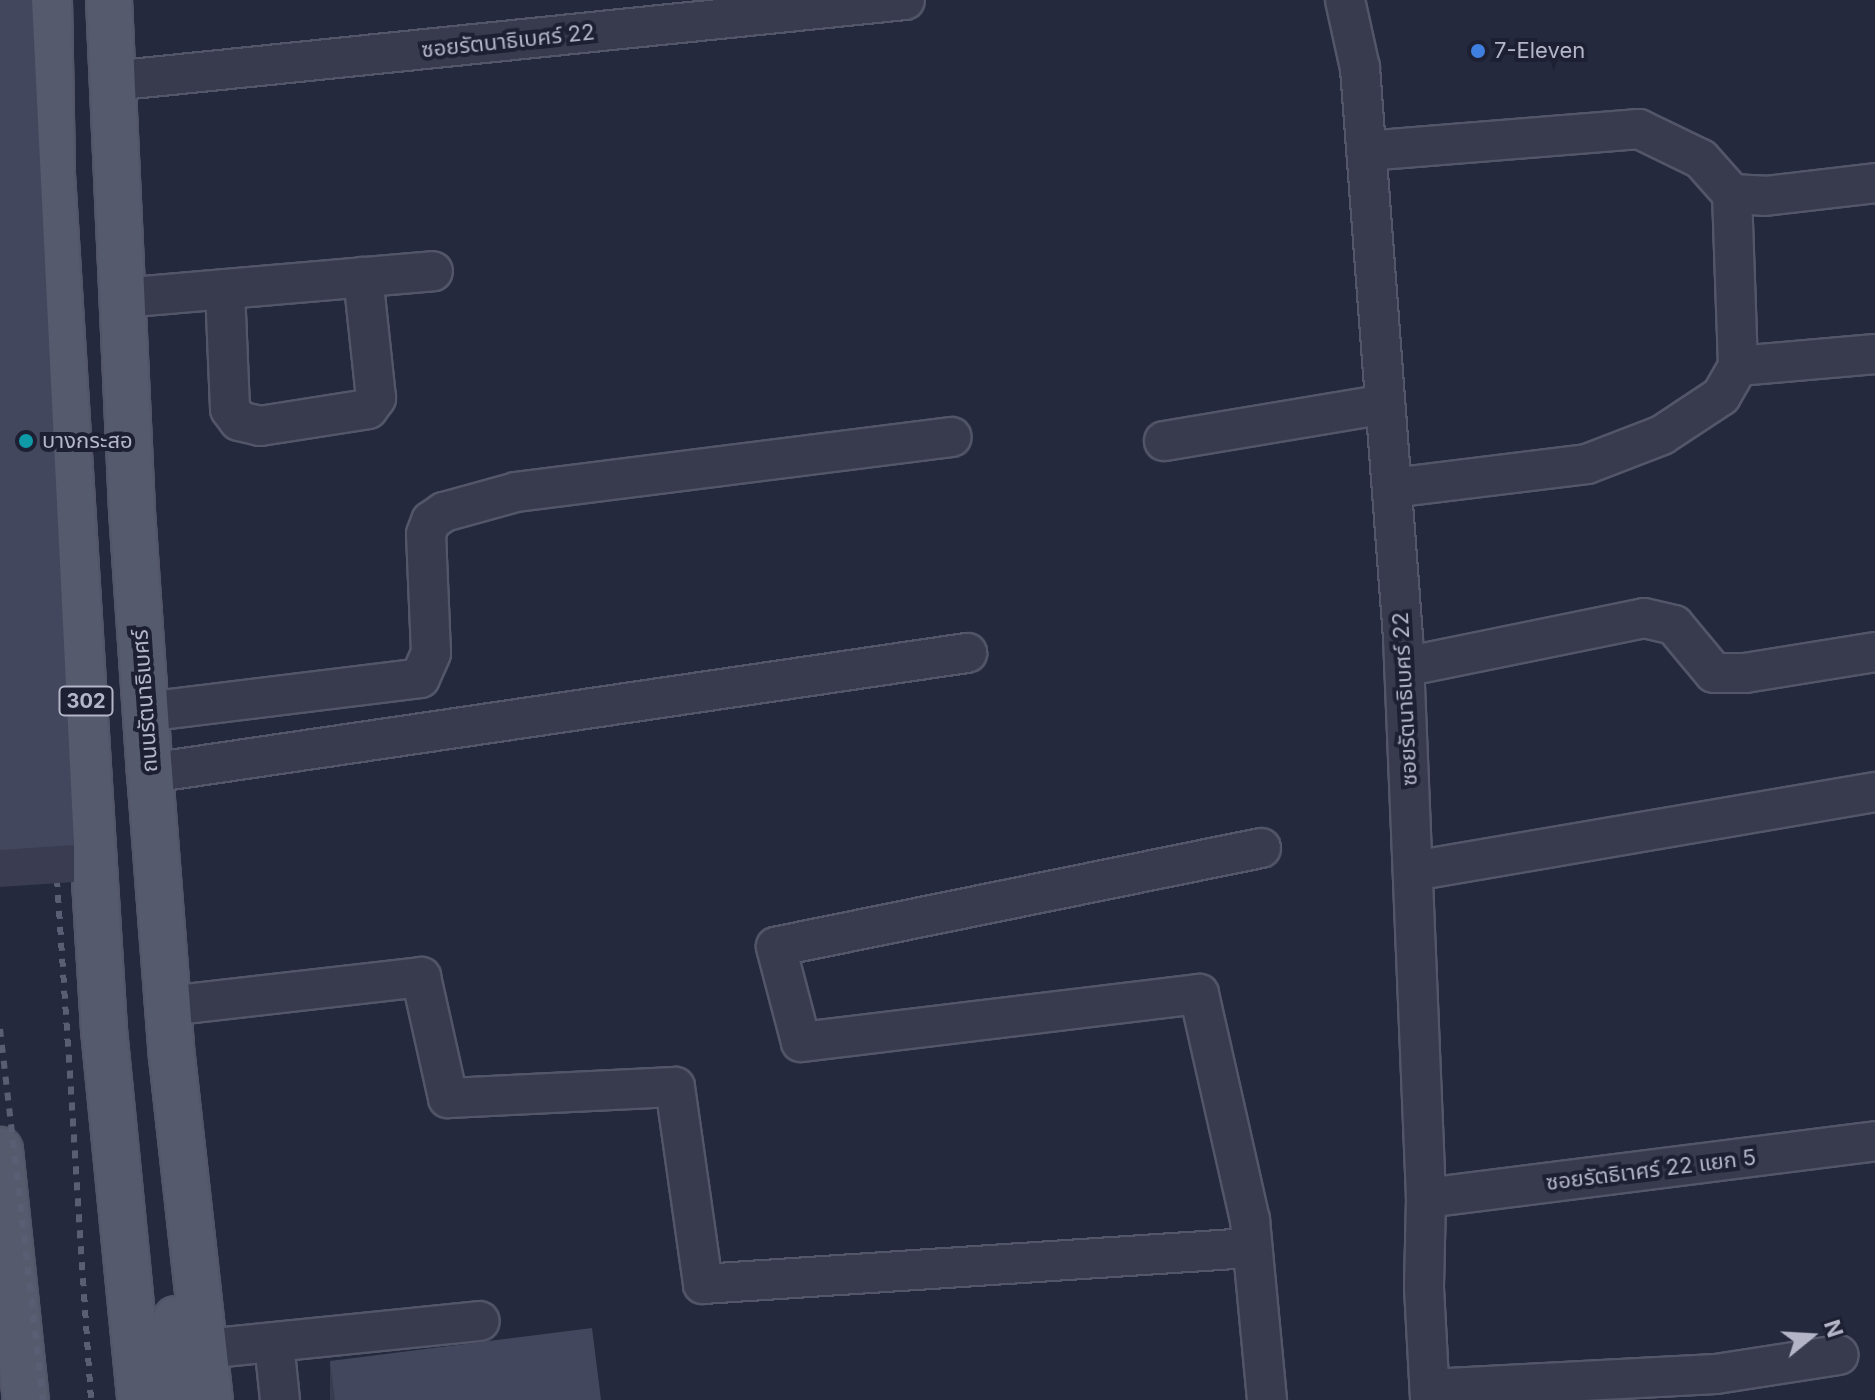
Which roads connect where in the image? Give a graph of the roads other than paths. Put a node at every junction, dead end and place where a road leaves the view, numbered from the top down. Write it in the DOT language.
graph roads {
  1 [pos="49,0"];
  2 [pos="109,0"];
  3 [pos="905,0"];
  4 [pos="1345,0"];
  5 [pos="849,3"];
  6 [pos="112,81"];
  7 [pos="1366,151"];
  8 [pos="1875,183"];
  9 [pos="1732,194"];
  10 [pos="433,271"];
  11 [pos="363,277"];
  12 [pos="225,289"];
  13 [pos="121,298"];
  14 [pos="1875,354"];
  15 [pos="1738,366"];
  16 [pos="1385,404"];
  17 [pos="952,437"];
  18 [pos="1164,441"];
  19 [pos="1392,488"];
  20 [pos="1875,652"];
  21 [pos="967,653"];
  22 [pos="1404,667"];
  23 [pos="145,712"];
  24 [pos="150,773"];
  25 [pos="1875,792"];
  26 [pos="1261,848"];
  27 [pos="1413,871"];
  28 [pos="168,1006"];
  29 [pos="172,1057"];
  30 [pos="1875,1141"];
  31 [pos="0,1150"];
  32 [pos="1426,1198"];
  33 [pos="1250,1248"];
  34 [pos="480,1321"];
  35 [pos="274,1343"];
  36 [pos="205,1349"];
  37 [pos="1839,1355"];
  38 [pos="1430,1395"];
  39 [pos="26,1400"];
  40 [pos="140,1400"];
  41 [pos="177,1400"];
  42 [pos="210,1400"];
  43 [pos="280,1400"];
  44 [pos="1267,1400"];
  1 -- 40 [label="main road, 302"];
  2 -- 6 [label="main road, ถนนรัตนาธิเบศร์ / 302"];
  3 -- 5 [label="street, ซอยรัตนาธิเบศร์ 22"];
  4 -- 7 [label="street, ซอยรัตนาธิเบศร์ 22"];
  5 -- 6 [label="street, ซอยรัตนาธิเบศร์ 22"];
  6 -- 13 [label="main road, ถนนรัตนาธิเบศร์ / 302"];
  7 -- 9 [label="street"];
  7 -- 16 [label="street, ซอยรัตนาธิเบศร์ 22"];
  8 -- 9 [label="street"];
  9 -- 15 [label="street"];
  10 -- 11 [label="street"];
  11 -- 12 [label="street"];
  11 -- 12 [label="street"];
  12 -- 13 [label="street"];
  13 -- 23 [label="main road, ถนนรัตนาธิเบศร์ / 302"];
  14 -- 15 [label="street"];
  15 -- 19 [label="street"];
  16 -- 18 [label="street"];
  16 -- 19 [label="street, ซอยรัตนาธิเบศร์ 22"];
  17 -- 23 [label="street"];
  19 -- 22 [label="street, ซอยรัตนาธิเบศร์ 22"];
  20 -- 22 [label="street"];
  21 -- 24 [label="street"];
  22 -- 27 [label="street, ซอยรัตนาธิเบศร์ 22"];
  23 -- 24 [label="main road, ถนนรัตนาธิเบศร์ / 302"];
  24 -- 28 [label="main road, ถนนรัตนาธิเบศร์ / 302"];
  25 -- 27 [label="street"];
  26 -- 33 [label="street"];
  27 -- 32 [label="street, ซอยรัตนาธิเบศร์ 22"];
  28 -- 29 [label="main road, ถนนรัตนาธิเบศร์ / 302"];
  28 -- 33 [label="street"];
  29 -- 36 [label="main road, ถนนรัตนาธิเบศร์ / 302"];
  29 -- 41 [label="main road"];
  30 -- 32 [label="street, ซอยรัตธิเาศร์ 22 แยก 5"];
  31 -- 39 [label="main road"];
  32 -- 38 [label="street, ซอยรัตนาธิเบศร์ 22"];
  33 -- 44 [label="street"];
  34 -- 35 [label="street"];
  35 -- 36 [label="street"];
  35 -- 43 [label="street"];
  36 -- 42 [label="main road, ถนนรัตนาธิเบศร์ / 302"];
  37 -- 38 [label="street"];
}
